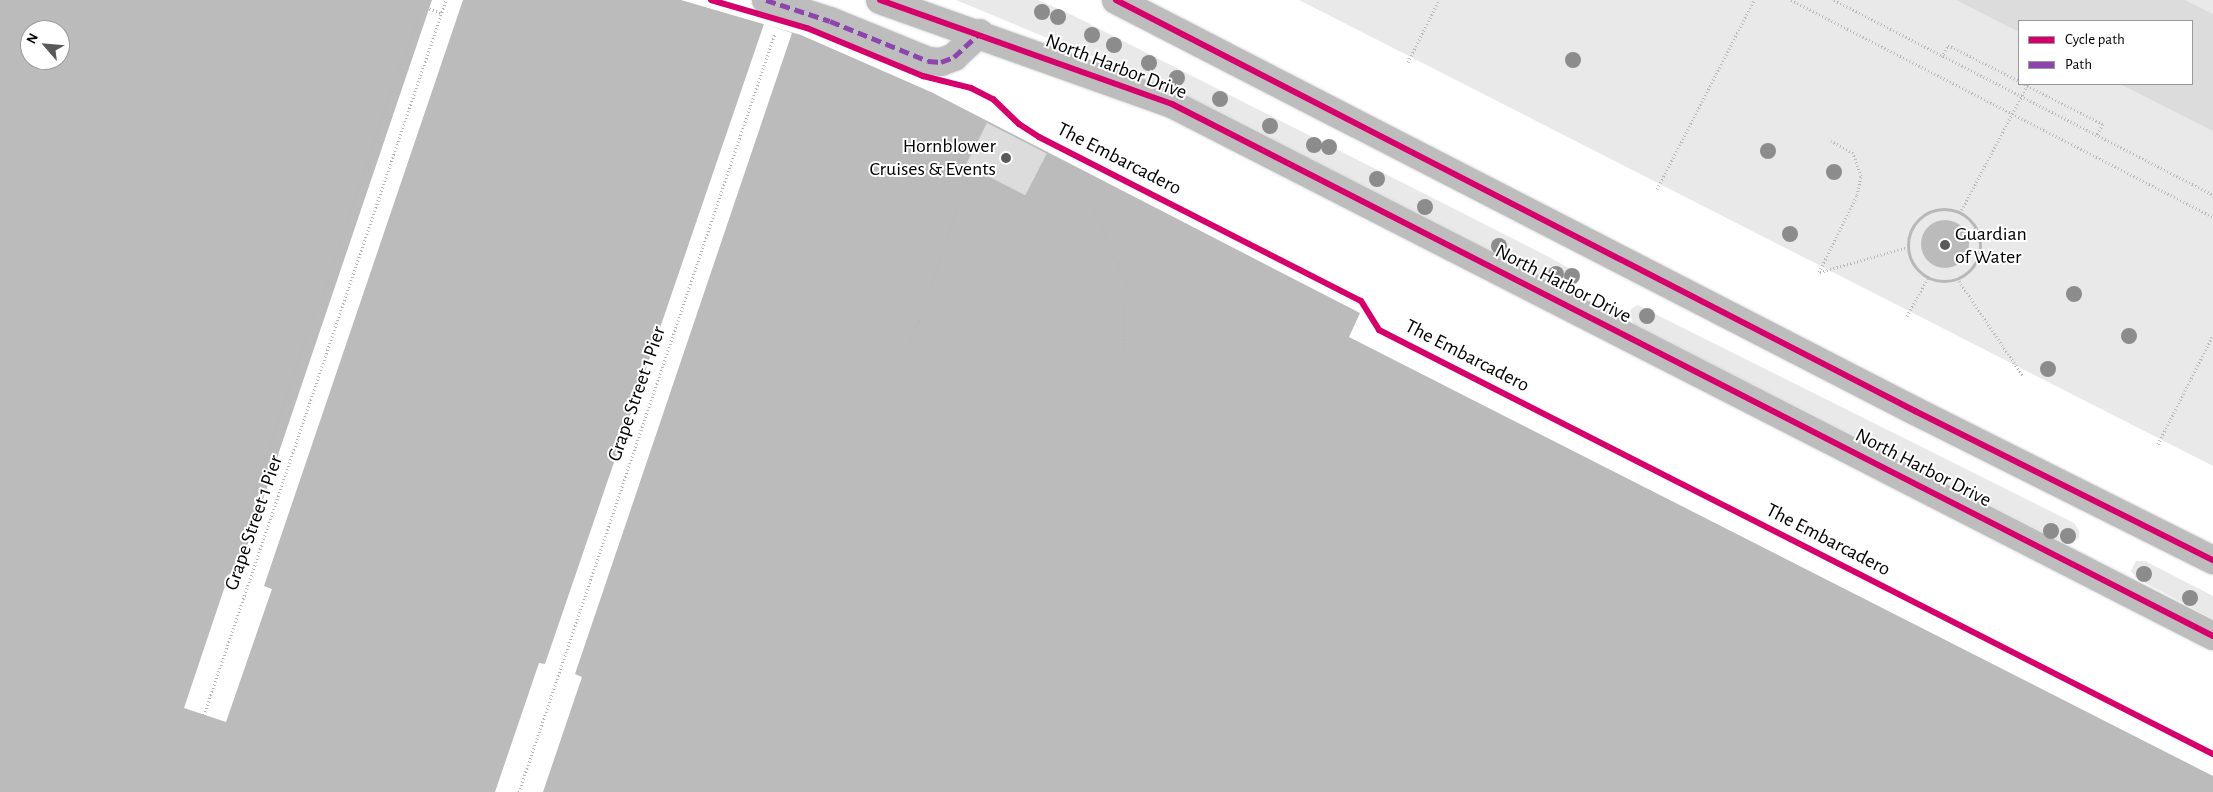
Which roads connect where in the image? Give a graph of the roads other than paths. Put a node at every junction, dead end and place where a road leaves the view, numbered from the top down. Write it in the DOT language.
graph roads {
  1 [pos="880,0"];
  2 [pos="1116,0"];
  3 [pos="775,3"];
  4 [pos="980,33"];
  5 [pos="2213,560"];
  6 [pos="2213,636"];
  1 -- 4 [label="main road, North Harbor Drive"];
  2 -- 5 [label="main road"];
  3 -- 4 [label="main road"];
  4 -- 6 [label="main road, North Harbor Drive"];
}
